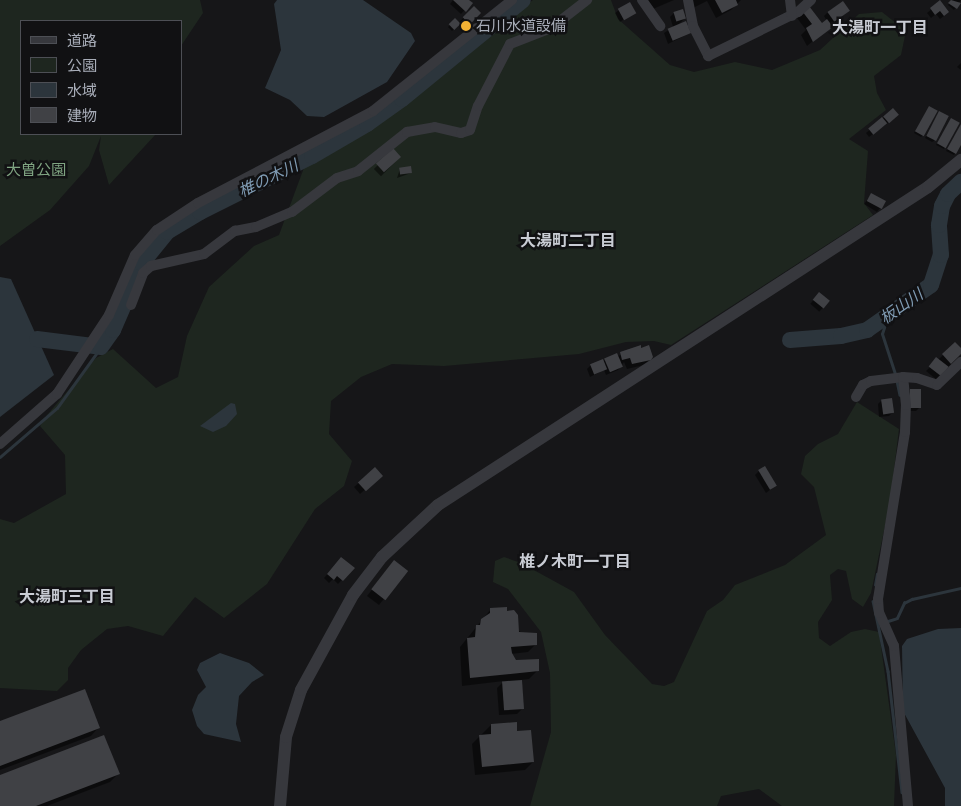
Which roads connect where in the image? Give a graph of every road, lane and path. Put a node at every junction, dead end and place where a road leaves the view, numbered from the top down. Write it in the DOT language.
graph roads {
  1 [pos="512,0"];
  2 [pos="587,0"];
  3 [pos="642,0"];
  4 [pos="688,0"];
  5 [pos="790,0"];
  6 [pos="811,0"];
  7 [pos="792,16"];
  8 [pos="660,26"];
  9 [pos="961,160"];
  10 [pos="131,305"];
  11 [pos="961,362"];
  12 [pos="903,376"];
  13 [pos="856,397"];
  14 [pos="0,444"];
  15 [pos="280,806"];
  16 [pos="908,806"];
  1 -- 14 [label="street"];
  2 -- 10 [label="street"];
  3 -- 8 [label="street"];
  4 -- 7 [label="street"];
  5 -- 7 [label="street"];
  6 -- 7 [label="street"];
  9 -- 15 [label="street"];
  11 -- 12 [label="street"];
  12 -- 13 [label="street"];
  12 -- 16 [label="street"];
}
